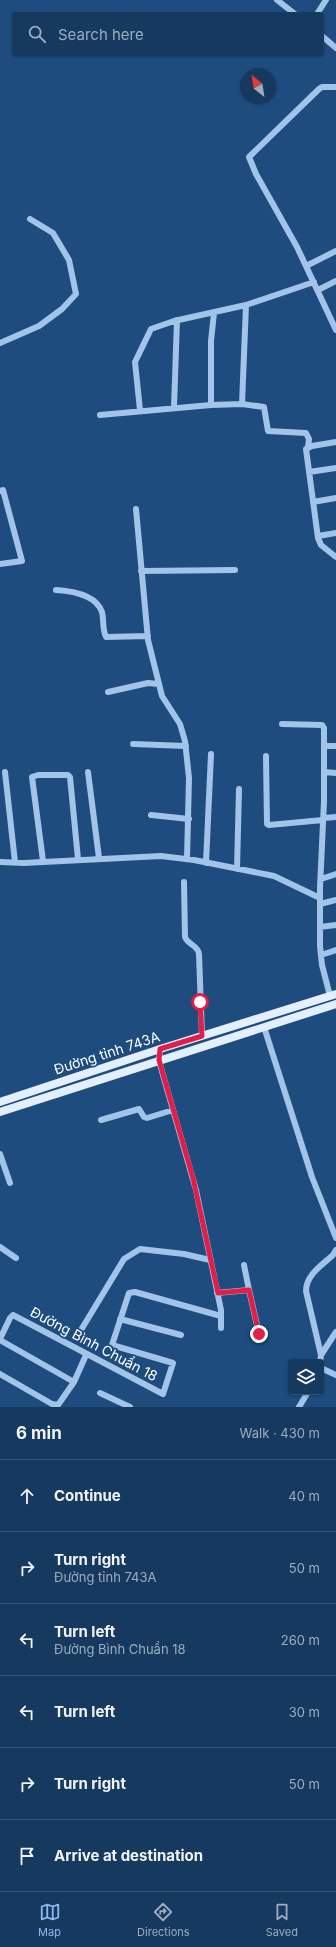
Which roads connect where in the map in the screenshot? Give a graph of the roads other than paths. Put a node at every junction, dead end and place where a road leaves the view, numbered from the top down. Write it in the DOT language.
graph roads {
  1 [pos="277,0"];
  2 [pos="326,0"];
  3 [pos="292,12"];
  4 [pos="318,12"];
  5 [pos="324,38"];
  6 [pos="336,48"];
  7 [pos="336,88"];
  8 [pos="30,219"];
  9 [pos="336,251"];
  10 [pos="306,266"];
  11 [pos="336,281"];
  12 [pos="314,282"];
  13 [pos="318,290"];
  14 [pos="246,305"];
  15 [pos="214,313"];
  16 [pos="333,317"];
  17 [pos="177,320"];
  18 [pos="336,330"];
  19 [pos="0,343"];
  20 [pos="242,404"];
  21 [pos="211,405"];
  22 [pos="174,407"];
  23 [pos="140,410"];
  24 [pos="100,415"];
  25 [pos="336,442"];
  26 [pos="308,448"];
  27 [pos="336,468"];
  28 [pos="309,472"];
  29 [pos="0,491"];
  30 [pos="336,498"];
  31 [pos="313,502"];
  32 [pos="136,509"];
  33 [pos="336,533"];
  34 [pos="318,536"];
  35 [pos="336,557"];
  36 [pos="0,564"];
  37 [pos="236,570"];
  38 [pos="141,571"];
  39 [pos="56,590"];
  40 [pos="148,636"];
  41 [pos="159,684"];
  42 [pos="108,692"];
  43 [pos="282,724"];
  44 [pos="133,744"];
  45 [pos="186,746"];
  46 [pos="324,746"];
  47 [pos="336,746"];
  48 [pos="211,754"];
  49 [pos="266,756"];
  50 [pos="5,772"];
  51 [pos="88,772"];
  52 [pos="324,772"];
  53 [pos="336,772"];
  54 [pos="239,789"];
  55 [pos="151,815"];
  56 [pos="336,817"];
  57 [pos="189,819"];
  58 [pos="324,819"];
  59 [pos="99,858"];
  60 [pos="78,859"];
  61 [pos="187,859"];
  62 [pos="43,861"];
  63 [pos="0,862"];
  64 [pos="15,862"];
  65 [pos="206,862"];
  66 [pos="237,868"];
  67 [pos="336,874"];
  68 [pos="320,879"];
  69 [pos="184,882"];
  70 [pos="336,900"];
  71 [pos="320,901"];
  72 [pos="336,925"];
  73 [pos="320,927"];
  74 [pos="336,950"];
  75 [pos="321,955"];
  76 [pos="333,995"];
  77 [pos="336,1004"];
  78 [pos="264,1027"];
  79 [pos="202,1036"];
  80 [pos="160,1049"];
  81 [pos="159,1060"];
  82 [pos="0,1102"];
  83 [pos="173,1110"];
  84 [pos="0,1112"];
  85 [pos="101,1120"];
  86 [pos="0,1154"];
  87 [pos="10,1183"];
  88 [pos="336,1238"];
  89 [pos="0,1247"];
  90 [pos="336,1250"];
  91 [pos="16,1258"];
  92 [pos="210,1260"];
  93 [pos="244,1264"];
  94 [pos="249,1290"];
  95 [pos="218,1293"];
  96 [pos="221,1316"];
  97 [pos="120,1319"];
  98 [pos="221,1328"];
  99 [pos="81,1330"];
  100 [pos="336,1332"];
  101 [pos="259,1334"];
  102 [pos="181,1335"];
  103 [pos="0,1340"];
  104 [pos="86,1355"];
  105 [pos="321,1355"];
  106 [pos="320,1359"];
  107 [pos="324,1369"];
  108 [pos="0,1374"];
  109 [pos="336,1375"];
  110 [pos="74,1382"];
  111 [pos="100,1393"];
  112 [pos="306,1395"];
  113 [pos="130,1407"];
  114 [pos="300,1407"];
  1 -- 3 [label="street"];
  2 -- 4 [label="street"];
  5 -- 6 [label="street"];
  7 -- 10 [label="street"];
  8 -- 19 [label="street"];
  9 -- 10 [label="street"];
  10 -- 12 [label="street"];
  11 -- 13 [label="street"];
  12 -- 13 [label="street"];
  12 -- 14 [label="street"];
  13 -- 16 [label="street"];
  14 -- 15 [label="street"];
  14 -- 20 [label="street"];
  15 -- 17 [label="street"];
  15 -- 21 [label="street"];
  16 -- 18 [label="street"];
  17 -- 22 [label="street"];
  17 -- 23 [label="street"];
  20 -- 21 [label="street"];
  20 -- 26 [label="street"];
  21 -- 22 [label="street"];
  22 -- 23 [label="street"];
  23 -- 24 [label="street"];
  25 -- 26 [label="street"];
  26 -- 28 [label="street"];
  27 -- 28 [label="street"];
  28 -- 31 [label="street"];
  29 -- 36 [label="street"];
  30 -- 31 [label="street"];
  31 -- 34 [label="street"];
  32 -- 38 [label="street"];
  33 -- 34 [label="street"];
  34 -- 35 [label="street"];
  37 -- 38 [label="street"];
  38 -- 40 [label="street"];
  39 -- 40 [label="street"];
  40 -- 41 [label="street"];
  41 -- 42 [label="street"];
  41 -- 45 [label="street"];
  43 -- 46 [label="street"];
  44 -- 45 [label="street"];
  45 -- 57 [label="street"];
  46 -- 47 [label="street"];
  46 -- 52 [label="street"];
  48 -- 65 [label="street"];
  49 -- 58 [label="street"];
  50 -- 64 [label="street"];
  51 -- 59 [label="street"];
  52 -- 53 [label="street"];
  52 -- 58 [label="street"];
  54 -- 66 [label="street"];
  55 -- 57 [label="street"];
  56 -- 58 [label="street"];
  57 -- 61 [label="street"];
  58 -- 68 [label="street"];
  59 -- 60 [label="street"];
  59 -- 61 [label="street"];
  60 -- 62 [label="street"];
  60 -- 62 [label="street"];
  61 -- 65 [label="street"];
  62 -- 64 [label="street"];
  63 -- 64 [label="street"];
  65 -- 66 [label="street"];
  66 -- 71 [label="street"];
  67 -- 68 [label="street"];
  68 -- 71 [label="street"];
  69 -- 79 [label="street"];
  70 -- 71 [label="street"];
  71 -- 73 [label="street"];
  72 -- 73 [label="street"];
  73 -- 75 [label="street"];
  74 -- 75 [label="street"];
  75 -- 76 [label="street"];
  76 -- 79 [label="main road, Đường tỉnh 743A"];
  77 -- 78 [label="main road, Đường tỉnh 743A"];
  78 -- 81 [label="main road, Đường tỉnh 743A"];
  78 -- 88 [label="street"];
  79 -- 80 [label="main road, Đường tỉnh 743A"];
  80 -- 81 [label="street"];
  80 -- 82 [label="main road, Đường tỉnh 743A"];
  81 -- 83 [label="street"];
  81 -- 84 [label="main road, Đường tỉnh 743A"];
  83 -- 85 [label="street"];
  83 -- 92 [label="street"];
  86 -- 87 [label="street"];
  89 -- 91 [label="street"];
  90 -- 105 [label="street"];
  92 -- 95 [label="street"];
  92 -- 99 [label="street"];
  93 -- 94 [label="street"];
  94 -- 95 [label="street"];
  94 -- 101 [label="street"];
  95 -- 96 [label="street"];
  96 -- 97 [label="street"];
  96 -- 98 [label="street"];
  97 -- 102 [label="street"];
  97 -- 104 [label="street, Đường Bình Chuẩn 18"];
  100 -- 105 [label="street"];
  103 -- 104 [label="street, Đường Bình Chuẩn 18"];
  103 -- 110 [label="street"];
  104 -- 110 [label="street"];
  105 -- 106 [label="street"];
  107 -- 109 [label="street"];
  108 -- 110 [label="street"];
  111 -- 113 [label="street"];
  112 -- 114 [label="street"];
}
